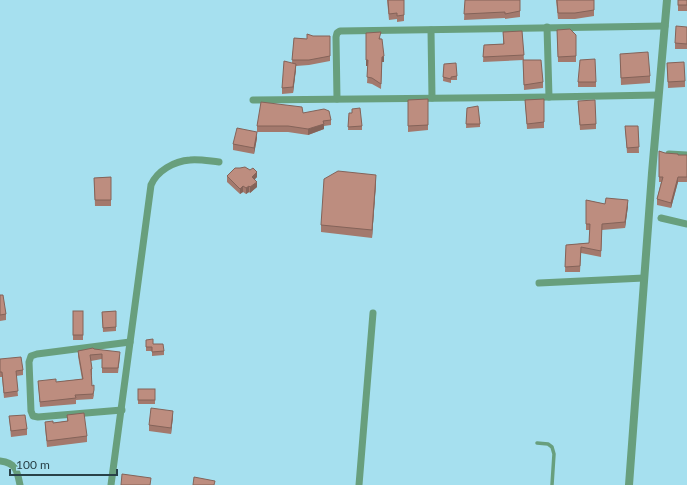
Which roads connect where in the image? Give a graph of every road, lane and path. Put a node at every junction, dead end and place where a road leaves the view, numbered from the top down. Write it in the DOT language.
graph roads {
  1 [pos="667,0"];
  2 [pos="665,26"];
  3 [pos="547,27"];
  4 [pos="431,30"];
  5 [pos="658,95"];
  6 [pos="549,97"];
  7 [pos="432,98"];
  8 [pos="337,99"];
  9 [pos="253,100"];
  10 [pos="666,154"];
  11 [pos="687,155"];
  12 [pos="219,162"];
  13 [pos="661,218"];
  14 [pos="687,224"];
  15 [pos="644,278"];
  16 [pos="539,284"];
  17 [pos="373,313"];
  18 [pos="130,342"];
  19 [pos="122,410"];
  20 [pos="537,443"];
  21 [pos="0,460"];
  22 [pos="20,485"];
  23 [pos="111,485"];
  24 [pos="360,485"];
  25 [pos="552,485"];
  26 [pos="629,485"];
  1 -- 2 [label="street"];
  2 -- 3 [label="street"];
  2 -- 5 [label="street"];
  3 -- 4 [label="street"];
  3 -- 6 [label="street"];
  4 -- 7 [label="street"];
  4 -- 8 [label="street"];
  5 -- 6 [label="street"];
  5 -- 15 [label="street"];
  6 -- 7 [label="street"];
  7 -- 8 [label="street"];
  8 -- 9 [label="street"];
  10 -- 11 [label="street"];
  12 -- 18 [label="street"];
  13 -- 14 [label="street"];
  15 -- 16 [label="street"];
  15 -- 26 [label="street"];
  17 -- 24 [label="street"];
  18 -- 19 [label="street"];
  18 -- 19 [label="street"];
  19 -- 23 [label="street"];
  20 -- 25 [label="lane"];
  21 -- 22 [label="street"];
}
